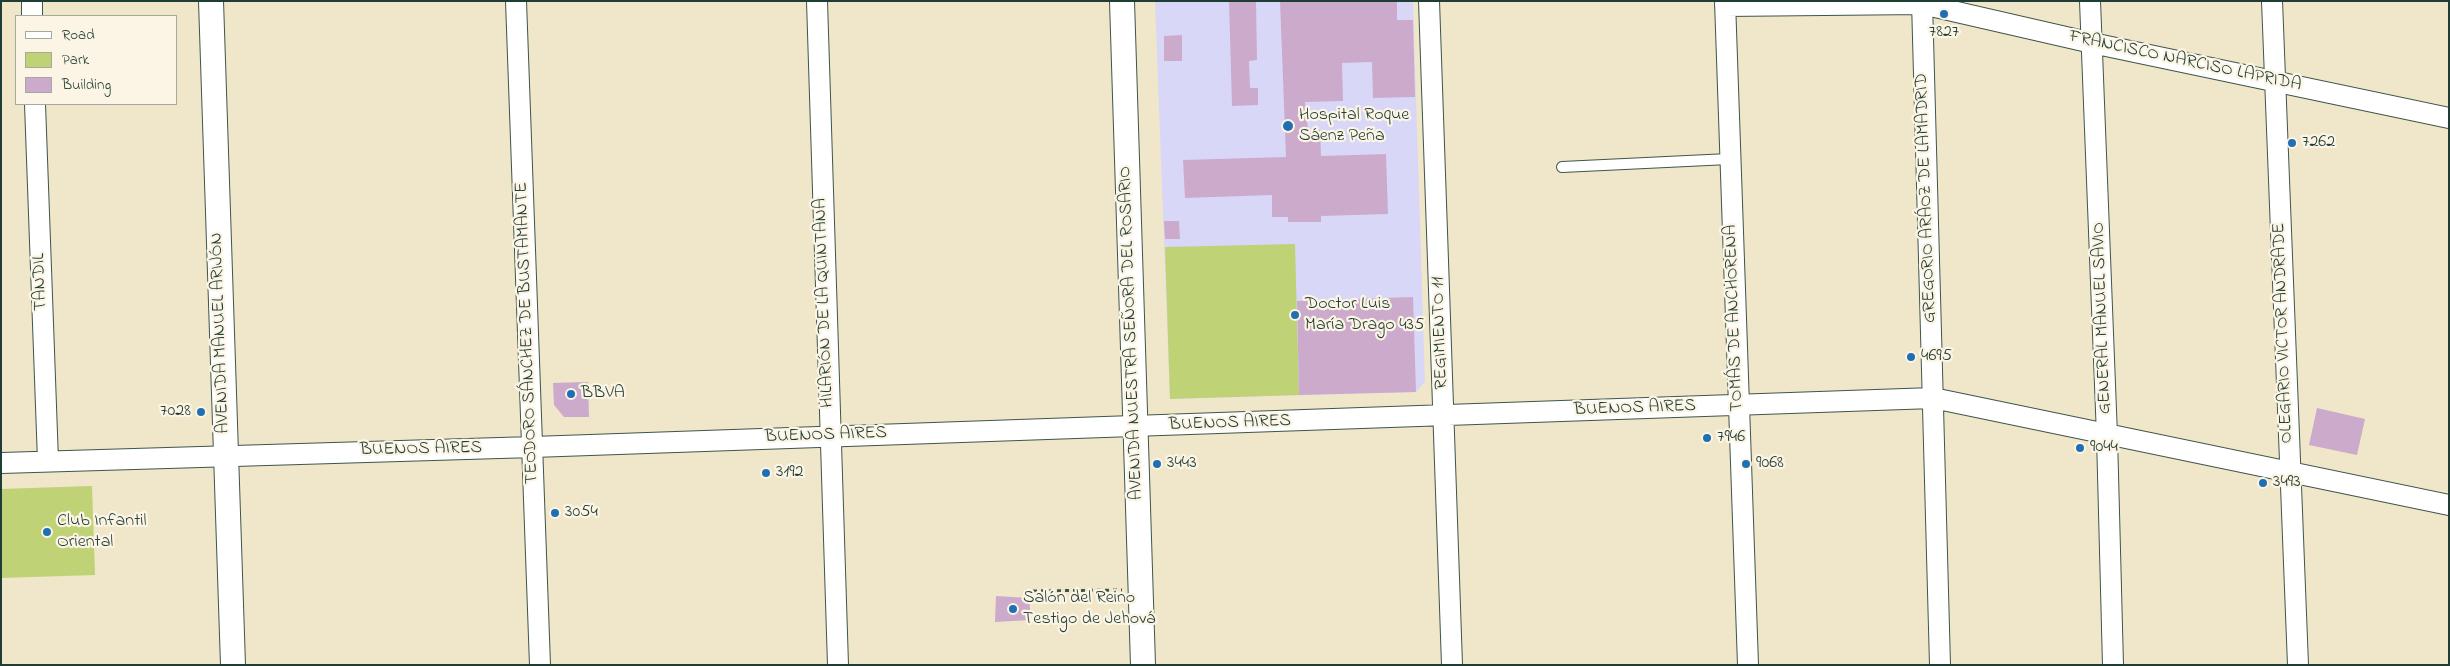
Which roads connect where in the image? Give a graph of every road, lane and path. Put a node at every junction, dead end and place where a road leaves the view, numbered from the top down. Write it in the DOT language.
graph roads {
  1 [pos="32,1"];
  2 [pos="211,1"];
  3 [pos="516,1"];
  4 [pos="817,1"];
  5 [pos="1122,1"];
  6 [pos="1429,1"];
  7 [pos="2090,1"];
  8 [pos="2272,1"];
  9 [pos="1922,3"];
  10 [pos="1725,4"];
  11 [pos="32,15"];
  12 [pos="2092,43"];
  13 [pos="2275,82"];
  14 [pos="35,105"];
  15 [pos="2449,118"];
  16 [pos="1729,159"];
  17 [pos="1562,167"];
  18 [pos="1933,398"];
  19 [pos="1738,405"];
  20 [pos="1444,416"];
  21 [pos="1135,427"];
  22 [pos="829,436"];
  23 [pos="2107,436"];
  24 [pos="533,447"];
  25 [pos="225,455"];
  26 [pos="48,461"];
  27 [pos="1,463"];
  28 [pos="2289,472"];
  29 [pos="2449,504"];
  30 [pos="1140,589"];
  31 [pos="1025,591"];
  32 [pos="233,665"];
  33 [pos="540,665"];
  34 [pos="838,665"];
  35 [pos="1143,665"];
  36 [pos="1452,665"];
  37 [pos="1748,665"];
  38 [pos="1940,665"];
  39 [pos="2113,665"];
  40 [pos="2298,665"];
  1 -- 11 [label="street"];
  2 -- 25 [label="street, AVENIDA MANUEL ARIJÓN"];
  3 -- 24 [label="street, TEODORO SÁNCHEZ DE BUSTAMANTE"];
  4 -- 22 [label="street, HILARIÓN DE LA QUINTANA"];
  5 -- 21 [label="street, AVENIDA NUESTRA SEÑORA DEL ROSARIO"];
  6 -- 20 [label="street, REGIMIENTO 11"];
  7 -- 12 [label="street, GENERAL MANUEL SAVIO"];
  8 -- 13 [label="street, OLEGARIO VICTOR ANDRADE"];
  9 -- 10 [label="street, FRANCISCO NARCISO LAPRIDA"];
  9 -- 12 [label="street, FRANCISCO NARCISO LAPRIDA"];
  9 -- 18 [label="street, GREGORIO ARÁOZ DE LAMADRID"];
  10 -- 16 [label="street, TOMÁS DE ANCHORENA"];
  12 -- 13 [label="street, FRANCISCO NARCISO LAPRIDA"];
  12 -- 23 [label="street, GENERAL MANUEL SAVIO"];
  13 -- 15 [label="street, FRANCISCO NARCISO LAPRIDA"];
  13 -- 28 [label="street, OLEGARIO VICTOR ANDRADE"];
  14 -- 26 [label="street, TANDIL"];
  16 -- 17 [label="lane"];
  16 -- 19 [label="street, TOMÁS DE ANCHORENA"];
  18 -- 19 [label="street, BUENOS AIRES"];
  18 -- 23 [label="street, BUENOS AIRES"];
  18 -- 38 [label="street, GREGORIO ARÁOZ DE LAMADRID"];
  19 -- 20 [label="street, BUENOS AIRES"];
  19 -- 37 [label="street, TOMÁS DE ANCHORENA"];
  20 -- 21 [label="street, BUENOS AIRES"];
  20 -- 36 [label="street, REGIMIENTO 11"];
  21 -- 22 [label="street, BUENOS AIRES"];
  21 -- 30 [label="street, AVENIDA NUESTRA SEÑORA DEL ROSARIO"];
  22 -- 24 [label="street, BUENOS AIRES"];
  22 -- 34 [label="street, HILARIÓN DE LA QUINTANA"];
  23 -- 28 [label="street, BUENOS AIRES"];
  23 -- 39 [label="street, GENERAL MANUEL SAVIO"];
  24 -- 25 [label="street, BUENOS AIRES"];
  24 -- 33 [label="street, TEODORO SÁNCHEZ DE BUSTAMANTE"];
  25 -- 26 [label="street, BUENOS AIRES"];
  25 -- 32 [label="street, AVENIDA MANUEL ARIJÓN"];
  26 -- 27 [label="street, BUENOS AIRES"];
  28 -- 29 [label="street, BUENOS AIRES"];
  28 -- 40 [label="street, OLEGARIO VICTOR ANDRADE"];
  30 -- 31 [label="path"];
  30 -- 35 [label="street, AVENIDA NUESTRA SEÑORA DEL ROSARIO"];
}
